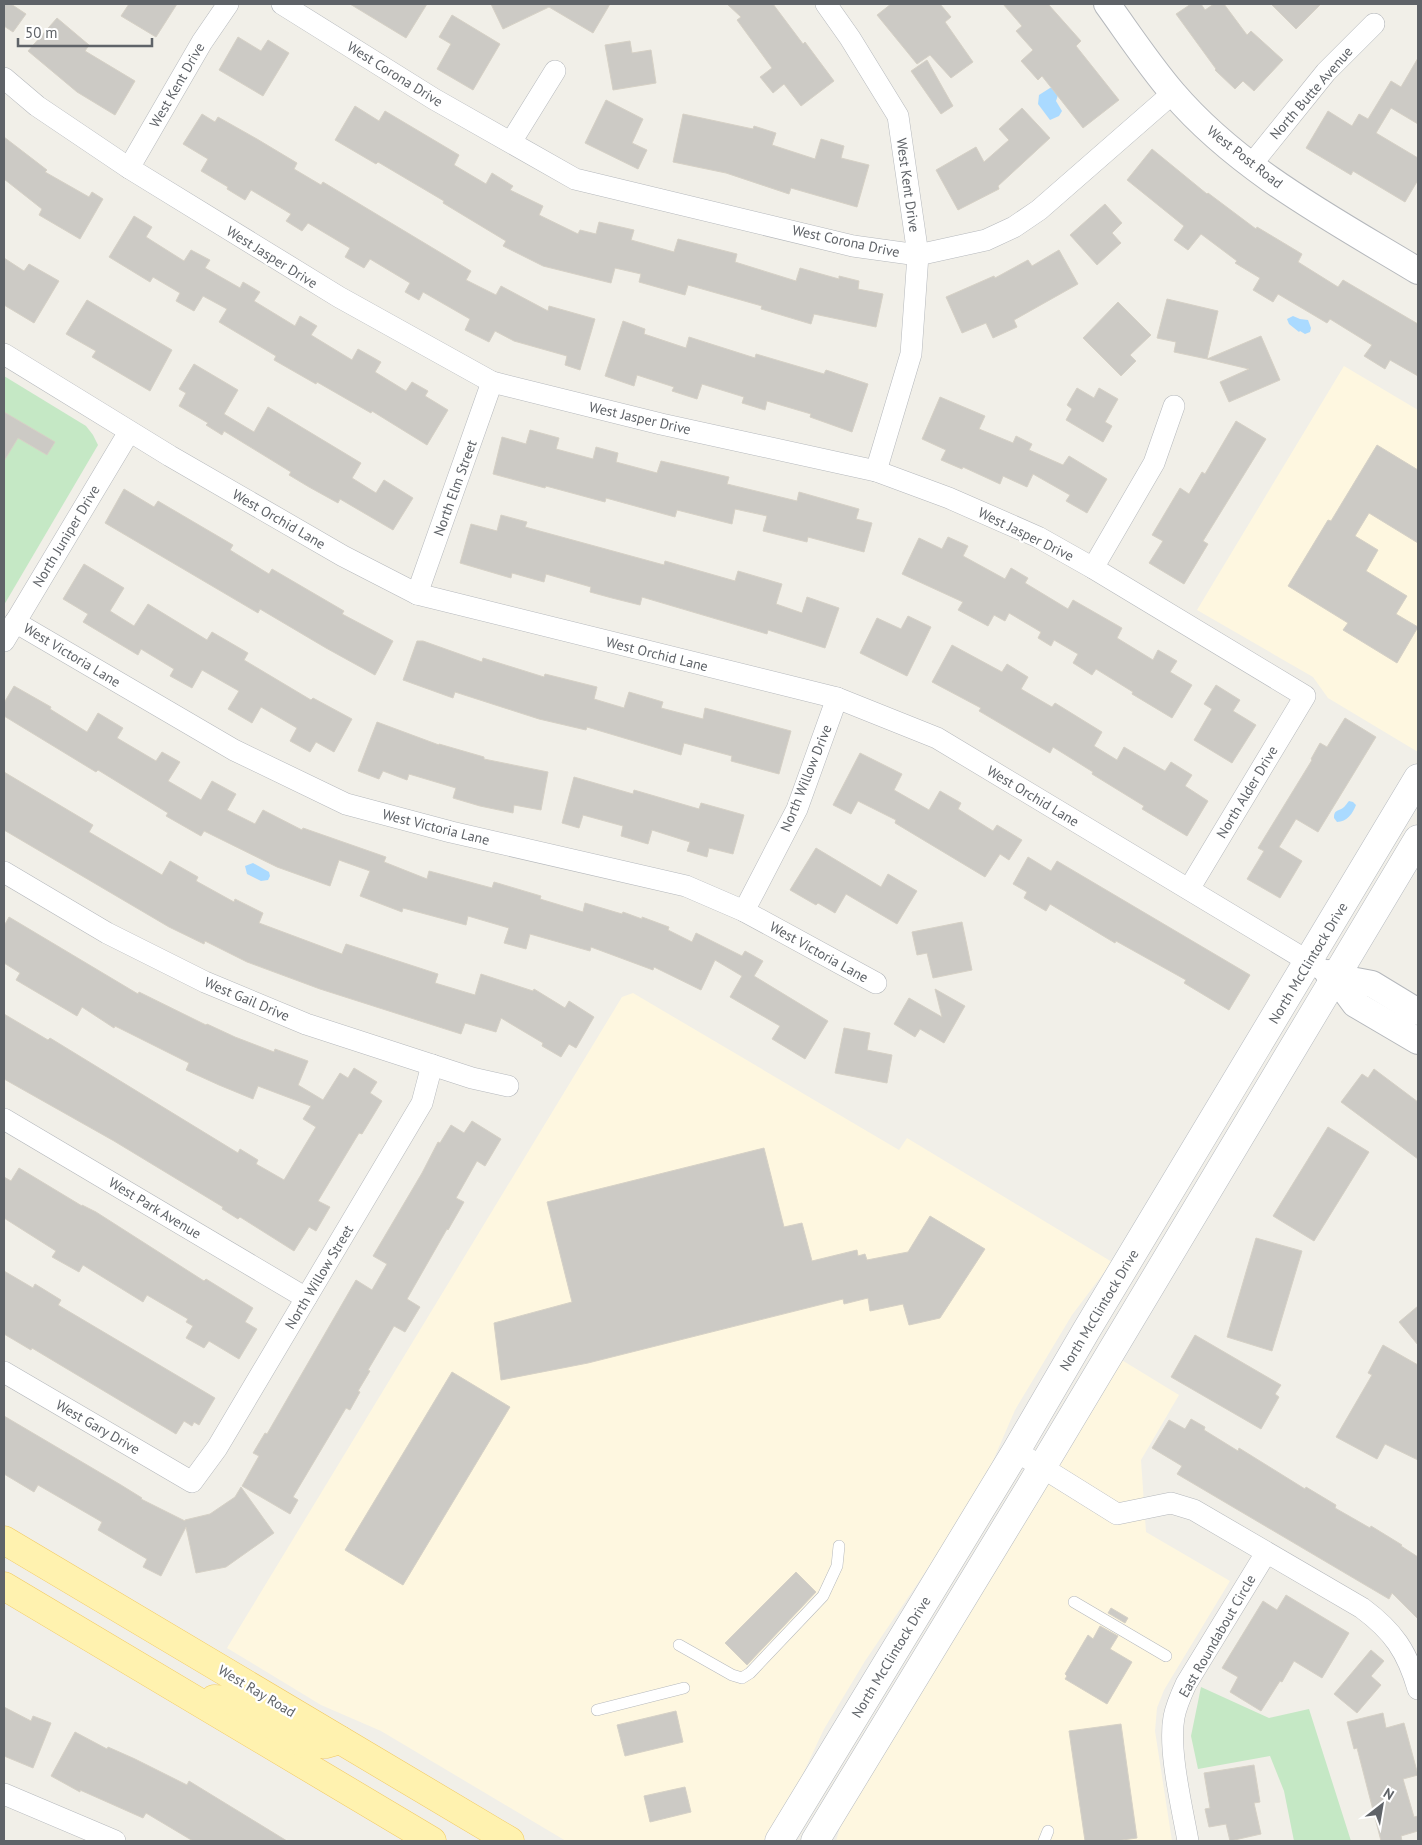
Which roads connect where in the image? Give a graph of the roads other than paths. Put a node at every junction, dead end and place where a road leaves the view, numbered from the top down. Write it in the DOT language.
graph roads {
  1 [pos="228,4"];
  2 [pos="282,4"];
  3 [pos="826,4"];
  4 [pos="1107,4"];
  5 [pos="1374,24"];
  6 [pos="555,71"];
  7 [pos="4,78"];
  8 [pos="1173,93"];
  9 [pos="511,142"];
  10 [pos="1251,165"];
  11 [pos="129,168"];
  12 [pos="918,255"];
  13 [pos="1418,271"];
  14 [pos="4,354"];
  15 [pos="492,382"];
  16 [pos="1174,406"];
  17 [pos="129,432"];
  18 [pos="876,471"];
  19 [pos="1094,568"];
  20 [pos="417,594"];
  21 [pos="16,622"];
  22 [pos="4,641"];
  23 [pos="1305,696"];
  24 [pos="838,698"];
  25 [pos="1418,778"];
  26 [pos="1418,839"];
  27 [pos="4,872"];
  28 [pos="1189,889"];
  29 [pos="744,911"];
  30 [pos="1322,970"];
  31 [pos="876,983"];
  32 [pos="1418,1012"];
  33 [pos="1418,1041"];
  34 [pos="432,1065"];
  35 [pos="508,1086"];
  36 [pos="4,1119"];
  37 [pos="306,1298"];
  38 [pos="4,1372"];
  39 [pos="1016,1451"];
  40 [pos="1042,1467"];
  41 [pos="192,1482"];
  42 [pos="4,1540"];
  43 [pos="838,1546"];
  44 [pos="1266,1552"];
  45 [pos="4,1586"];
  46 [pos="1074,1602"];
  47 [pos="680,1645"];
  48 [pos="1166,1656"];
  49 [pos="684,1688"];
  50 [pos="1418,1689"];
  51 [pos="190,1698"];
  52 [pos="597,1710"];
  53 [pos="340,1740"];
  54 [pos="4,1794"];
  55 [pos="115,1841"];
  56 [pos="432,1841"];
  57 [pos="510,1841"];
  58 [pos="779,1841"];
  59 [pos="815,1841"];
  60 [pos="1188,1841"];
  1 -- 11 [label="street, West Kent Drive"];
  2 -- 9 [label="street, West Corona Drive"];
  3 -- 12 [label="street, West Kent Drive"];
  4 -- 8 [label="street, West Post Road"];
  5 -- 10 [label="street, North Butte Avenue"];
  6 -- 9 [label="street"];
  7 -- 11 [label="street, West Jasper Drive"];
  8 -- 10 [label="street, West Post Road"];
  8 -- 12 [label="street, West Corona Drive"];
  9 -- 12 [label="street, West Corona Drive"];
  10 -- 13 [label="street, West Post Road"];
  11 -- 15 [label="street, West Jasper Drive"];
  12 -- 18 [label="street, West Kent Drive"];
  14 -- 17 [label="street, West Orchid Lane"];
  15 -- 18 [label="street, West Jasper Drive"];
  15 -- 20 [label="street, North Elm Street"];
  16 -- 19 [label="street"];
  17 -- 20 [label="street, West Orchid Lane"];
  17 -- 21 [label="street, North Juniper Drive"];
  18 -- 19 [label="street, West Jasper Drive"];
  19 -- 23 [label="street, West Jasper Drive"];
  20 -- 24 [label="street, West Orchid Lane"];
  21 -- 22 [label="street, North Juniper Drive"];
  21 -- 29 [label="street, West Victoria Lane"];
  23 -- 28 [label="street, North Alder Drive"];
  24 -- 28 [label="street, West Orchid Lane"];
  24 -- 29 [label="street, North Willow Drive"];
  25 -- 30 [label="main road, North McClintock Drive"];
  26 -- 30 [label="main road, North McClintock Drive"];
  27 -- 34 [label="street, West Gail Drive"];
  28 -- 30 [label="street, West Orchid Lane"];
  29 -- 31 [label="street, West Victoria Lane"];
  30 -- 32 [label="street"];
  30 -- 33 [label="street"];
  30 -- 39 [label="main road, North McClintock Drive"];
  30 -- 40 [label="main road, North McClintock Drive"];
  34 -- 35 [label="street, West Gail Drive"];
  34 -- 37 [label="street, North Willow Street"];
  36 -- 37 [label="street, West Park Avenue"];
  37 -- 41 [label="street, North Willow Street"];
  38 -- 41 [label="street, West Gary Drive"];
  39 -- 40 [label="street"];
  39 -- 58 [label="main road, North McClintock Drive"];
  40 -- 44 [label="street"];
  40 -- 59 [label="main road, North McClintock Drive"];
  42 -- 53 [label="main road, West Ray Road"];
  43 -- 47 [label="lane"];
  44 -- 50 [label="street"];
  44 -- 60 [label="street, East Roundabout Circle"];
  45 -- 51 [label="main road"];
  46 -- 48 [label="lane"];
  49 -- 52 [label="lane"];
  51 -- 53 [label="main road"];
  51 -- 56 [label="main road"];
  53 -- 57 [label="main road, West Ray Road"];
  54 -- 55 [label="street"];
}
